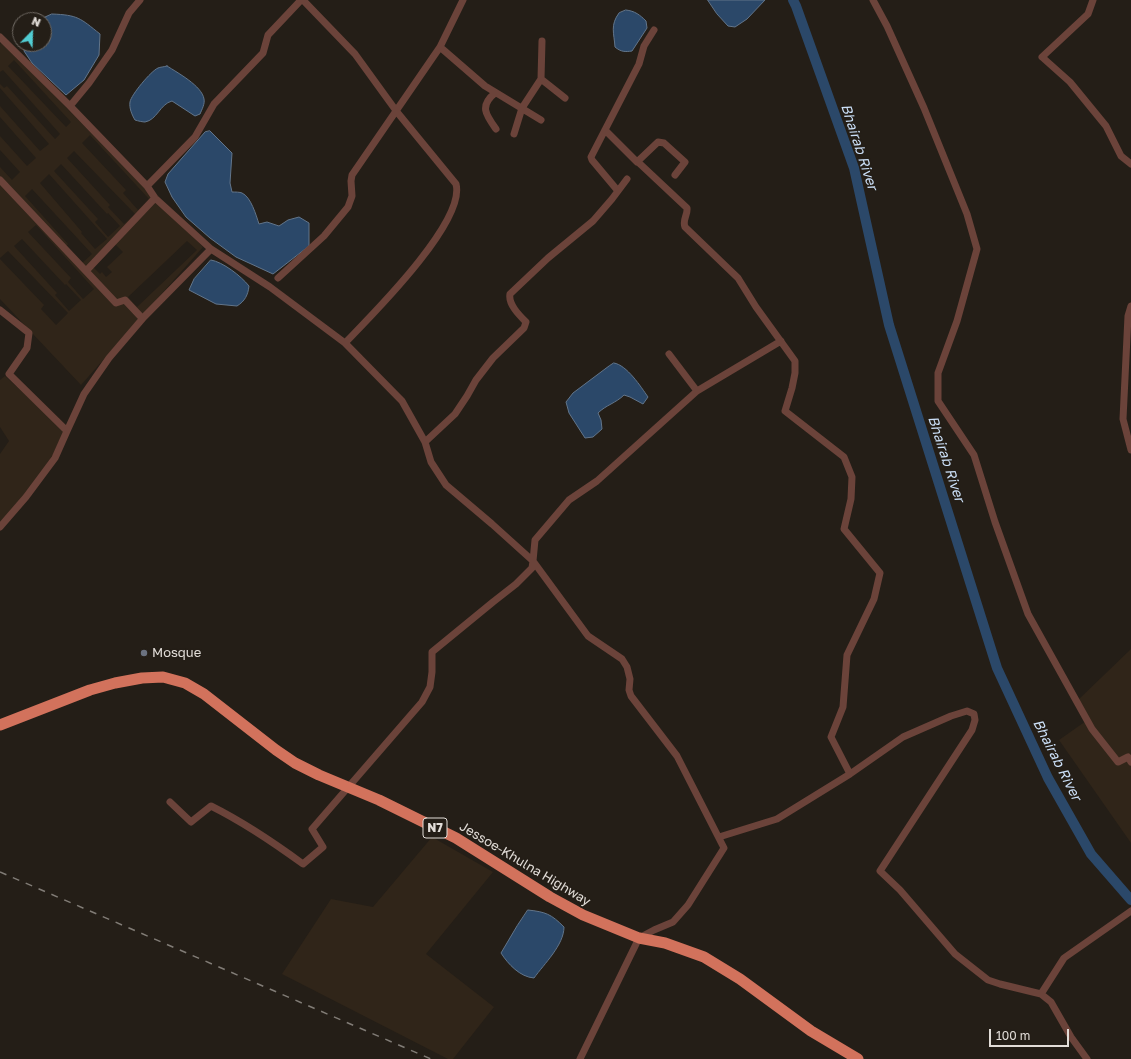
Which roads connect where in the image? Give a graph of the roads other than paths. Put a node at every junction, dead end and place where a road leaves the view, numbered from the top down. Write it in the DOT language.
graph roads {
  1 [pos="140,0"];
  2 [pos="302,0"];
  3 [pos="463,0"];
  4 [pos="873,0"];
  5 [pos="1093,0"];
  6 [pos="654,30"];
  7 [pos="0,38"];
  8 [pos="542,41"];
  9 [pos="440,47"];
  10 [pos="541,79"];
  11 [pos="495,93"];
  12 [pos="565,98"];
  13 [pos="70,106"];
  14 [pos="522,108"];
  15 [pos="396,112"];
  16 [pos="541,120"];
  17 [pos="496,129"];
  18 [pos="605,130"];
  19 [pos="514,134"];
  20 [pos="638,162"];
  21 [pos="1131,164"];
  22 [pos="675,175"];
  23 [pos="628,179"];
  24 [pos="0,180"];
  25 [pos="147,186"];
  26 [pos="618,191"];
  27 [pos="155,198"];
  28 [pos="211,249"];
  29 [pos="86,271"];
  30 [pos="278,278"];
  31 [pos="1131,306"];
  32 [pos="0,310"];
  33 [pos="141,317"];
  34 [pos="781,341"];
  35 [pos="345,343"];
  36 [pos="668,354"];
  37 [pos="697,391"];
  38 [pos="68,431"];
  39 [pos="425,442"];
  40 [pos="1131,450"];
  41 [pos="0,527"];
  42 [pos="533,561"];
  43 [pos="0,725"];
  44 [pos="1131,762"];
  45 [pos="850,774"];
  46 [pos="348,787"];
  47 [pos="170,802"];
  48 [pos="719,837"];
  49 [pos="1131,911"];
  50 [pos="639,938"];
  51 [pos="1041,994"];
  52 [pos="580,1059"];
  53 [pos="858,1059"];
  54 [pos="1087,1059"];
  1 -- 13 [label="street"];
  2 -- 15 [label="street"];
  2 -- 25 [label="street"];
  3 -- 9 [label="street"];
  4 -- 44 [label="street"];
  5 -- 21 [label="street"];
  6 -- 18 [label="street"];
  7 -- 13 [label="street"];
  8 -- 10 [label="street"];
  9 -- 11 [label="street"];
  9 -- 15 [label="street"];
  10 -- 12 [label="street"];
  10 -- 14 [label="street"];
  11 -- 14 [label="street"];
  11 -- 17 [label="street"];
  13 -- 25 [label="street"];
  14 -- 16 [label="street"];
  14 -- 19 [label="street"];
  15 -- 30 [label="street"];
  15 -- 35 [label="street"];
  18 -- 20 [label="street"];
  18 -- 26 [label="street"];
  20 -- 22 [label="street"];
  20 -- 34 [label="street"];
  23 -- 26 [label="street"];
  24 -- 29 [label="street"];
  25 -- 27 [label="street"];
  26 -- 39 [label="street"];
  27 -- 28 [label="street"];
  27 -- 29 [label="street"];
  28 -- 35 [label="street"];
  28 -- 38 [label="street"];
  29 -- 33 [label="street"];
  31 -- 40 [label="street"];
  32 -- 38 [label="street"];
  34 -- 37 [label="street"];
  34 -- 45 [label="street"];
  35 -- 39 [label="street"];
  36 -- 37 [label="street"];
  37 -- 42 [label="street"];
  38 -- 41 [label="street"];
  39 -- 42 [label="street"];
  42 -- 46 [label="street"];
  42 -- 48 [label="street"];
  43 -- 46 [label="highway, Jessoe-Khulna Highway / N7"];
  45 -- 48 [label="street"];
  45 -- 51 [label="street"];
  46 -- 47 [label="street"];
  46 -- 50 [label="highway, Jessoe-Khulna Highway / N7"];
  48 -- 50 [label="street"];
  49 -- 51 [label="street"];
  50 -- 52 [label="street"];
  50 -- 53 [label="highway, Jessoe-Khulna Highway / N7"];
  51 -- 54 [label="street"];
}
